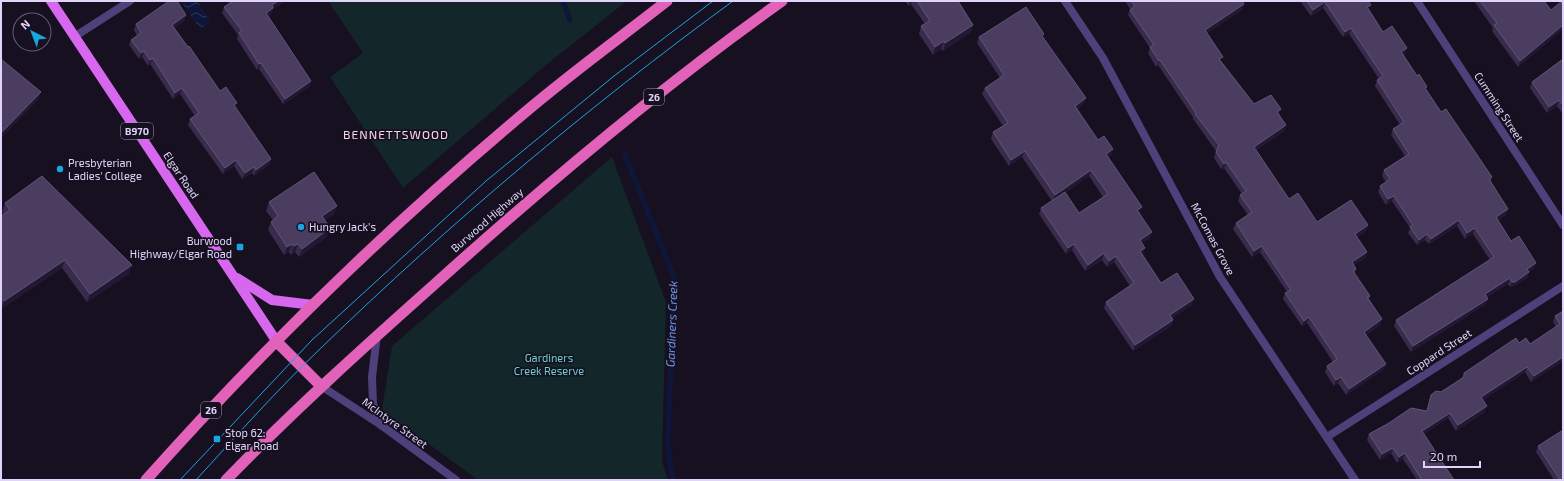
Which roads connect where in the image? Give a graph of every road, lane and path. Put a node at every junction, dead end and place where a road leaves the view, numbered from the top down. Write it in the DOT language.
graph roads {
  1 [pos="51,1"];
  2 [pos="130,1"];
  3 [pos="667,1"];
  4 [pos="782,1"];
  5 [pos="1065,1"];
  6 [pos="1417,1"];
  7 [pos="74,37"];
  8 [pos="1563,225"];
  9 [pos="234,276"];
  10 [pos="1563,286"];
  11 [pos="313,305"];
  12 [pos="377,335"];
  13 [pos="277,342"];
  14 [pos="321,386"];
  15 [pos="381,425"];
  16 [pos="1327,438"];
  17 [pos="146,480"];
  18 [pos="226,480"];
  19 [pos="456,480"];
  20 [pos="1355,480"];
  1 -- 7 [label="main road, Elgar Road / B970"];
  2 -- 7 [label="street"];
  3 -- 11 [label="highway, 26"];
  4 -- 12 [label="highway, Burwood Highway / 26"];
  5 -- 16 [label="street, McComas Grove"];
  6 -- 8 [label="street, Cumming Street"];
  7 -- 9 [label="main road, Elgar Road / B970"];
  9 -- 11 [label="main road"];
  9 -- 13 [label="main road, Elgar Road / B970"];
  10 -- 16 [label="street, Coppard Street"];
  11 -- 13 [label="highway, 26"];
  12 -- 14 [label="highway, Burwood Highway / 26"];
  12 -- 15 [label="street"];
  13 -- 14 [label="highway"];
  13 -- 17 [label="highway, 26"];
  14 -- 15 [label="street, McIntyre Street"];
  14 -- 18 [label="highway, Burwood Highway / 26"];
  15 -- 19 [label="street, McIntyre Street"];
  16 -- 20 [label="street, McComas Grove"];
}
